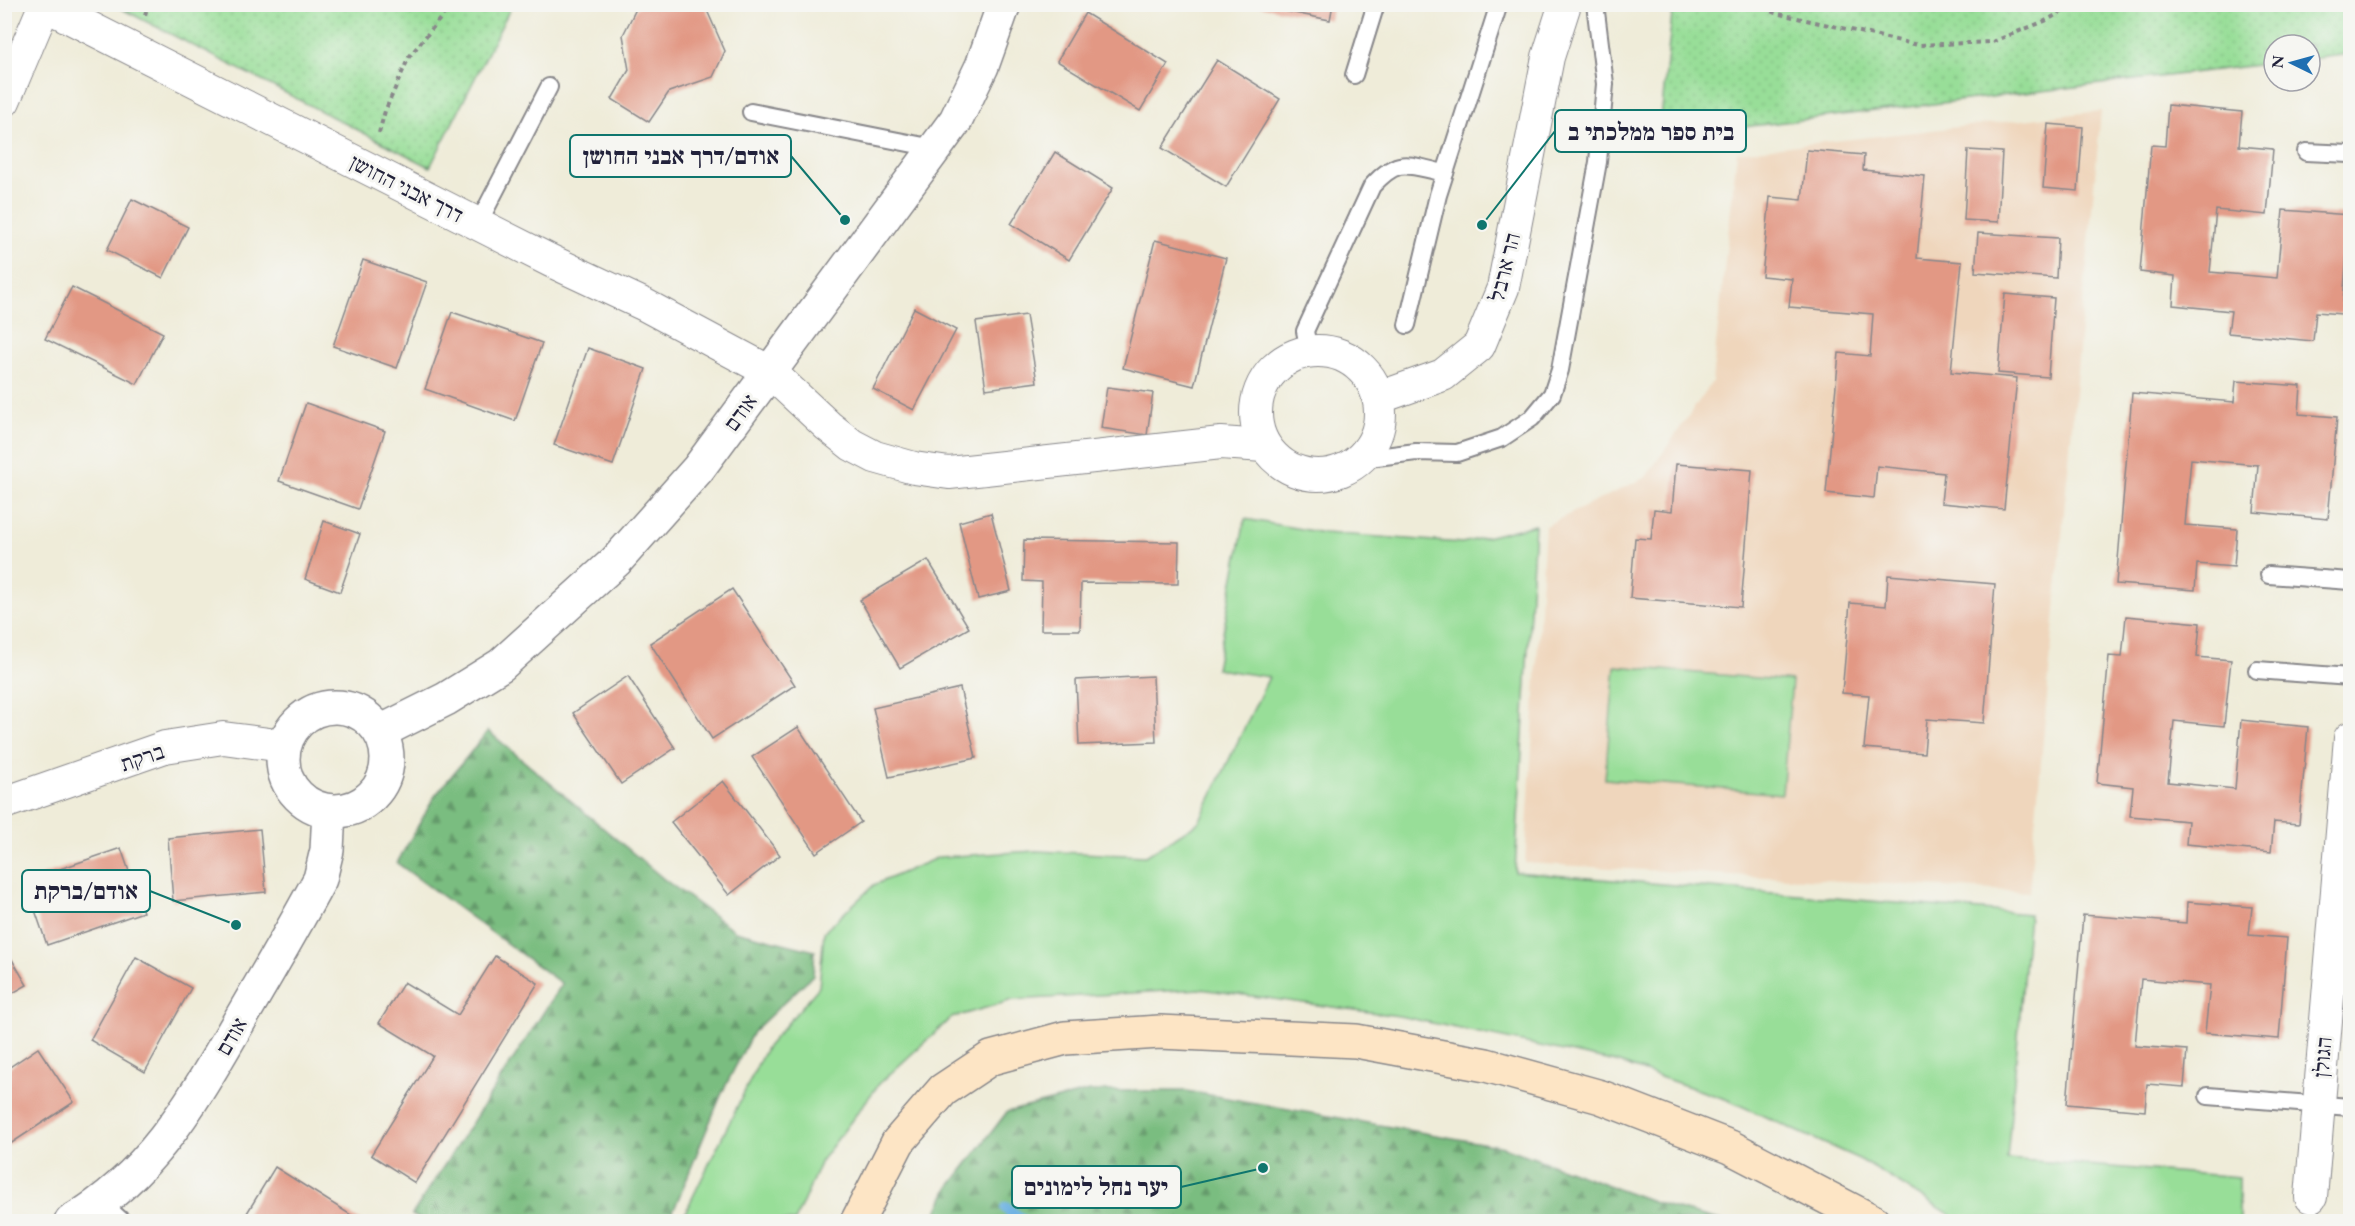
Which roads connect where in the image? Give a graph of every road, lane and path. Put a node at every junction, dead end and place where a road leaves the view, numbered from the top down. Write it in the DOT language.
graph roads {
  1 [pos="452,4"];
  2 [pos="1004,4"];
  3 [pos="1376,4"];
  4 [pos="1499,4"];
  5 [pos="1565,4"];
  6 [pos="1595,4"];
  7 [pos="1755,4"];
  8 [pos="2076,4"];
  9 [pos="44,5"];
  10 [pos="1354,75"];
  11 [pos="549,87"];
  12 [pos="4,102"];
  13 [pos="751,112"];
  14 [pos="934,148"];
  15 [pos="2306,152"];
  16 [pos="2350,154"];
  17 [pos="368,168"];
  18 [pos="1445,173"];
  19 [pos="478,224"];
  20 [pos="1407,326"];
  21 [pos="1309,351"];
  22 [pos="770,372"];
  23 [pos="1378,398"];
  24 [pos="1264,446"];
  25 [pos="1361,459"];
  26 [pos="2269,575"];
  27 [pos="2350,581"];
  28 [pos="2257,670"];
  29 [pos="2350,677"];
  30 [pos="380,732"];
  31 [pos="2350,738"];
  32 [pos="284,746"];
  33 [pos="4,803"];
  34 [pos="329,811"];
  35 [pos="2208,1096"];
  36 [pos="2317,1105"];
  37 [pos="2350,1107"];
  38 [pos="2311,1197"];
  39 [pos="113,1212"];
  40 [pos="71,1221"];
  41 [pos="857,1221"];
  42 [pos="1874,1221"];
  1 -- 17 [label="path"];
  2 -- 14 [label="street, אודם"];
  3 -- 10 [label="lane"];
  4 -- 18 [label="lane"];
  5 -- 23 [label="street, הר ארבל"];
  6 -- 25 [label="lane"];
  7 -- 8 [label="path"];
  9 -- 12 [label="street"];
  9 -- 17 [label="street, דרך אבני החושן"];
  11 -- 19 [label="lane"];
  13 -- 14 [label="lane"];
  14 -- 22 [label="street, אודם"];
  15 -- 16 [label="lane"];
  17 -- 19 [label="street, דרך אבני החושן"];
  18 -- 20 [label="lane"];
  18 -- 21 [label="lane"];
  19 -- 22 [label="street, דרך אבני החושן"];
  21 -- 23 [label="street"];
  21 -- 24 [label="street"];
  22 -- 24 [label="street, דרך אבני החושן"];
  22 -- 30 [label="street, אודם"];
  23 -- 25 [label="street"];
  24 -- 25 [label="street"];
  26 -- 27 [label="lane"];
  28 -- 29 [label="lane"];
  30 -- 32 [label="street"];
  30 -- 34 [label="street"];
  31 -- 36 [label="street, הגולן"];
  32 -- 33 [label="street, ברקת"];
  32 -- 34 [label="street"];
  34 -- 39 [label="street, אודם"];
  35 -- 36 [label="lane"];
  36 -- 37 [label="lane"];
  36 -- 38 [label="street, הגולן"];
  39 -- 40 [label="street, אודם"];
  41 -- 42 [label="main road"];
}
